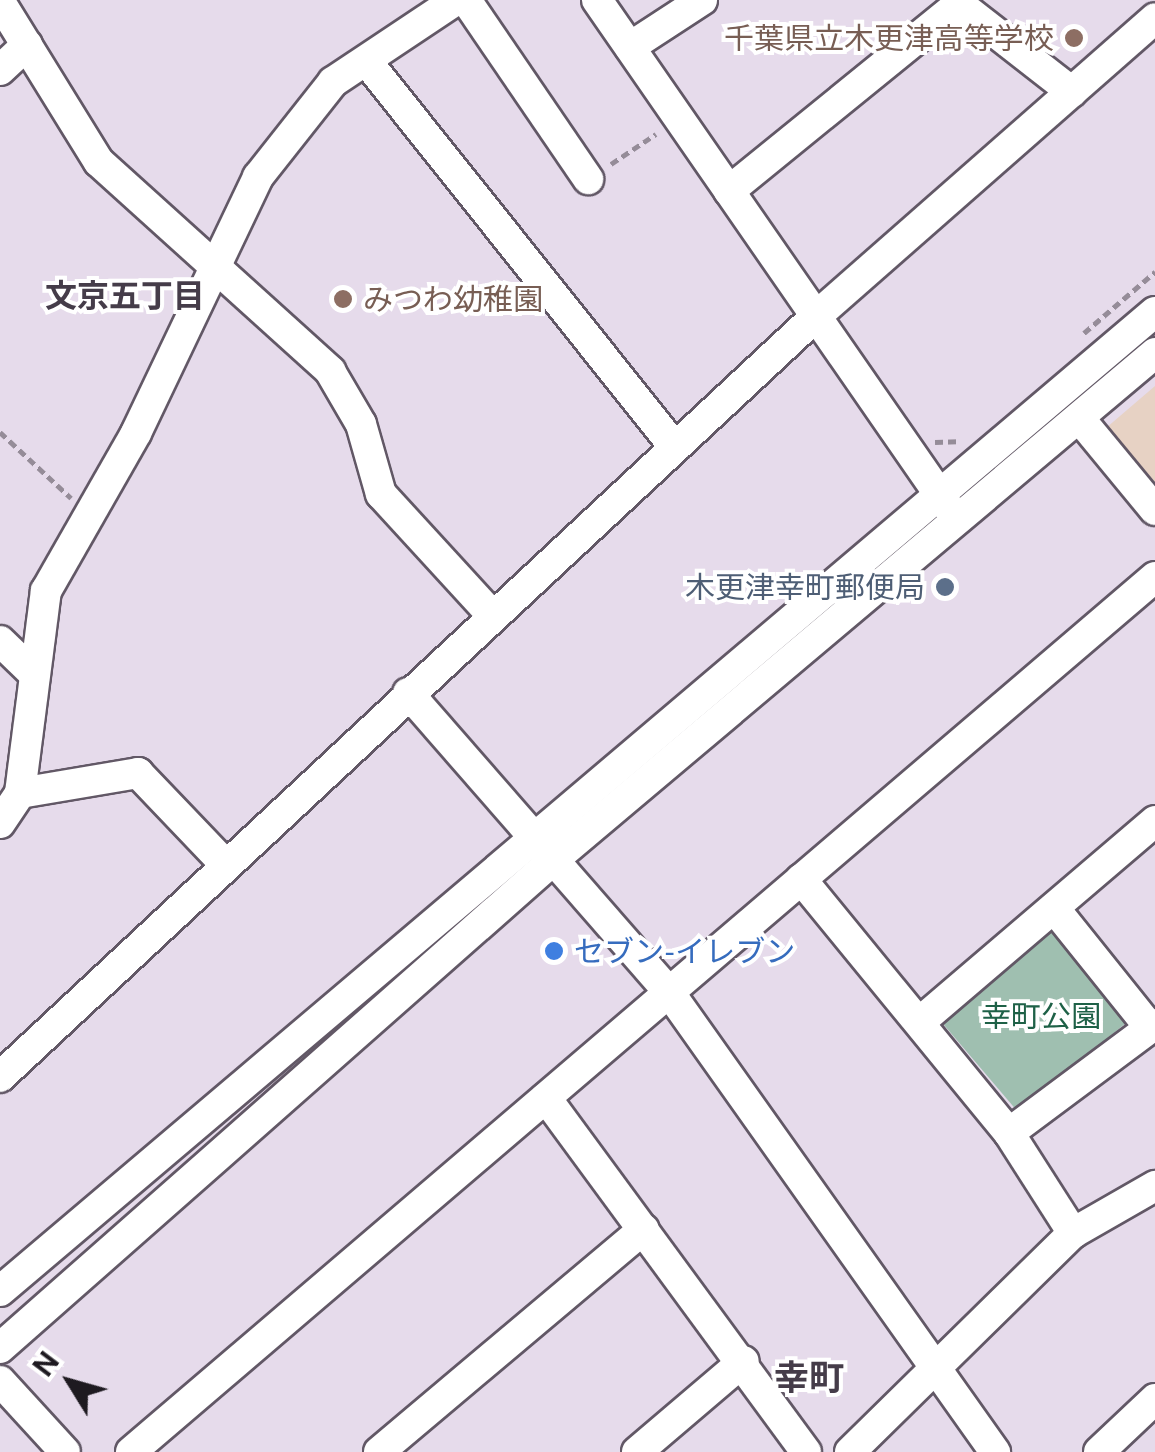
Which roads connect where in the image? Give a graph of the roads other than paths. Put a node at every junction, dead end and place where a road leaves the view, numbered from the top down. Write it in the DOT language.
graph roads {
  1 [pos="456,0"];
  2 [pos="466,0"];
  3 [pos="597,0"];
  4 [pos="702,0"];
  5 [pos="0,2"];
  6 [pos="1155,18"];
  7 [pos="27,45"];
  8 [pos="630,47"];
  9 [pos="368,63"];
  10 [pos="0,70"];
  11 [pos="1072,92"];
  12 [pos="588,180"];
  13 [pos="729,191"];
  14 [pos="217,268"];
  15 [pos="1155,312"];
  16 [pos="814,318"];
  17 [pos="1155,354"];
  18 [pos="1080,419"];
  19 [pos="675,447"];
  20 [pos="947,506"];
  21 [pos="1155,510"];
  22 [pos="1155,578"];
  23 [pos="492,615"];
  24 [pos="0,641"];
  25 [pos="30,670"];
  26 [pos="408,693"];
  27 [pos="20,793"];
  28 [pos="1155,820"];
  29 [pos="0,823"];
  30 [pos="542,851"];
  31 [pos="226,865"];
  32 [pos="801,880"];
  33 [pos="1054,908"];
  34 [pos="669,992"];
  35 [pos="921,1021"];
  36 [pos="1152,1026"];
  37 [pos="0,1077"];
  38 [pos="546,1098"];
  39 [pos="1010,1133"];
  40 [pos="1155,1186"];
  41 [pos="644,1229"];
  42 [pos="1073,1233"];
  43 [pos="0,1292"];
  44 [pos="0,1348"];
  45 [pos="744,1361"];
  46 [pos="939,1365"];
  47 [pos="0,1380"];
  48 [pos="1155,1399"];
  49 [pos="65,1452"];
  50 [pos="131,1452"];
  51 [pos="379,1452"];
  52 [pos="637,1452"];
  53 [pos="806,1452"];
  54 [pos="850,1452"];
  55 [pos="996,1452"];
  56 [pos="1099,1452"];
  1 -- 9 [label="street"];
  2 -- 12 [label="street"];
  3 -- 8 [label="street"];
  4 -- 8 [label="street"];
  5 -- 7 [label="street"];
  6 -- 11 [label="street"];
  7 -- 10 [label="street"];
  7 -- 14 [label="street"];
  8 -- 13 [label="street"];
  9 -- 14 [label="street"];
  9 -- 19 [label="street"];
  11 -- 13 [label="street"];
  11 -- 16 [label="street"];
  13 -- 16 [label="street"];
  14 -- 23 [label="street"];
  14 -- 25 [label="street"];
  15 -- 20 [label="street"];
  16 -- 19 [label="street"];
  16 -- 20 [label="street"];
  17 -- 18 [label="street"];
  18 -- 20 [label="street"];
  18 -- 21 [label="street"];
  19 -- 23 [label="street"];
  20 -- 30 [label="street"];
  22 -- 32 [label="street"];
  23 -- 26 [label="street"];
  24 -- 25 [label="street"];
  25 -- 27 [label="street"];
  26 -- 30 [label="street"];
  26 -- 31 [label="street"];
  27 -- 29 [label="street"];
  27 -- 31 [label="street"];
  28 -- 33 [label="street"];
  30 -- 34 [label="street"];
  30 -- 43 [label="street"];
  30 -- 44 [label="street"];
  31 -- 37 [label="street"];
  32 -- 34 [label="street"];
  32 -- 35 [label="street"];
  33 -- 35 [label="street"];
  33 -- 36 [label="street"];
  34 -- 38 [label="street"];
  34 -- 46 [label="street"];
  35 -- 39 [label="street"];
  36 -- 39 [label="street"];
  38 -- 41 [label="street"];
  38 -- 50 [label="street"];
  39 -- 42 [label="street"];
  40 -- 42 [label="street"];
  41 -- 45 [label="street"];
  41 -- 51 [label="street"];
  42 -- 46 [label="street"];
  45 -- 52 [label="street"];
  45 -- 53 [label="street"];
  46 -- 54 [label="street"];
  46 -- 55 [label="street"];
  47 -- 49 [label="street"];
  48 -- 56 [label="street"];
}
